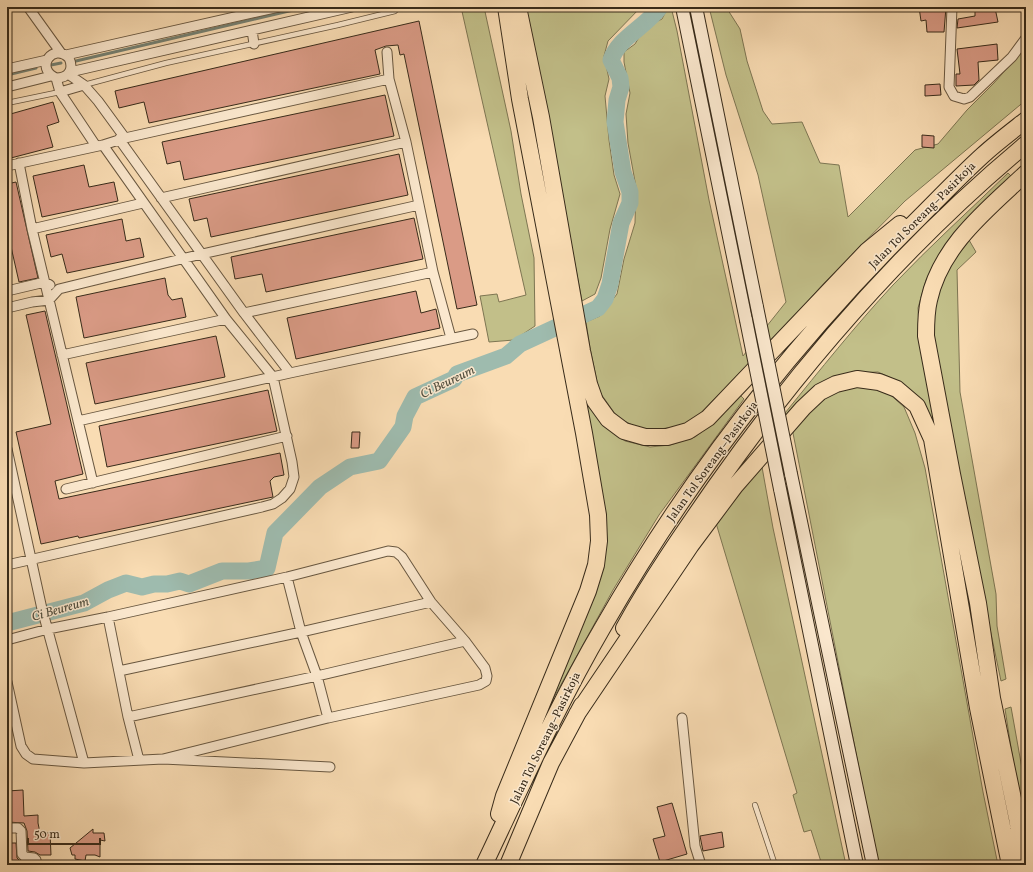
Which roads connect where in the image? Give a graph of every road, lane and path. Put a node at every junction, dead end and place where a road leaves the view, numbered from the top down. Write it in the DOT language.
graph roads {
  1 [pos="28,7"];
  2 [pos="279,7"];
  3 [pos="352,7"];
  4 [pos="398,7"];
  5 [pos="506,7"];
  6 [pos="518,7"];
  7 [pos="696,7"];
  8 [pos="952,7"];
  9 [pos="683,10"];
  10 [pos="252,30"];
  11 [pos="1026,38"];
  12 [pos="254,44"];
  13 [pos="386,52"];
  14 [pos="61,53"];
  15 [pos="47,60"];
  16 [pos="7,69"];
  17 [pos="69,73"];
  18 [pos="54,77"];
  19 [pos="389,79"];
  20 [pos="84,85"];
  21 [pos="7,87"];
  22 [pos="60,92"];
  23 [pos="7,103"];
  24 [pos="1026,120"];
  25 [pos="122,139"];
  26 [pos="406,142"];
  27 [pos="1026,144"];
  28 [pos="99,146"];
  29 [pos="983,155"];
  30 [pos="18,163"];
  31 [pos="7,166"];
  32 [pos="1026,173"];
  33 [pos="161,198"];
  34 [pos="143,203"];
  35 [pos="419,205"];
  36 [pos="32,228"];
  37 [pos="202,254"];
  38 [pos="184,259"];
  39 [pos="433,272"];
  40 [pos="45,282"];
  41 [pos="59,289"];
  42 [pos="7,291"];
  43 [pos="565,299"];
  44 [pos="49,300"];
  45 [pos="7,308"];
  46 [pos="244,313"];
  47 [pos="226,319"];
  48 [pos="473,334"];
  49 [pos="451,338"];
  50 [pos="575,352"];
  51 [pos="62,355"];
  52 [pos="290,373"];
  53 [pos="273,377"];
  54 [pos="78,421"];
  55 [pos="287,436"];
  56 [pos="7,449"];
  57 [pos="93,483"];
  58 [pos="66,489"];
  59 [pos="32,559"];
  60 [pos="7,565"];
  61 [pos="287,577"];
  62 [pos="431,602"];
  63 [pos="108,617"];
  64 [pos="47,625"];
  65 [pos="301,632"];
  66 [pos="7,640"];
  67 [pos="464,641"];
  68 [pos="119,671"];
  69 [pos="317,676"];
  70 [pos="7,682"];
  71 [pos="577,714"];
  72 [pos="128,717"];
  73 [pos="328,718"];
  74 [pos="682,718"];
  75 [pos="163,759"];
  76 [pos="139,760"];
  77 [pos="84,763"];
  78 [pos="330,766"];
  79 [pos="755,805"];
  80 [pos="7,828"];
  81 [pos="37,865"];
  82 [pos="483,865"];
  83 [pos="508,865"];
  84 [pos="701,865"];
  85 [pos="775,865"];
  86 [pos="857,865"];
  87 [pos="873,865"];
  88 [pos="1010,865"];
  89 [pos="1025,865"];
  1 -- 14 [label="street"];
  2 -- 14 [label="street"];
  3 -- 10 [label="street"];
  4 -- 12 [label="lane"];
  5 -- 43 [label="highway"];
  6 -- 43 [label="highway"];
  7 -- 87 [label="main road, bridge"];
  8 -- 11 [label="street"];
  9 -- 86 [label="main road, bridge"];
  10 -- 12 [label="street"];
  10 -- 17 [label="street"];
  12 -- 20 [label="lane"];
  13 -- 19 [label="street"];
  14 -- 15 [label="street"];
  14 -- 17 [label="street"];
  15 -- 16 [label="street"];
  15 -- 18 [label="street"];
  17 -- 18 [label="street"];
  17 -- 20 [label="street"];
  18 -- 21 [label="street"];
  18 -- 22 [label="street"];
  19 -- 25 [label="street"];
  19 -- 26 [label="street"];
  20 -- 22 [label="street"];
  20 -- 25 [label="street"];
  22 -- 23 [label="lane"];
  22 -- 28 [label="street"];
  24 -- 29 [label="highway, Jalan Tol Soreang–Pasirkoja"];
  25 -- 28 [label="street"];
  25 -- 33 [label="street"];
  26 -- 33 [label="street"];
  26 -- 35 [label="street"];
  27 -- 71 [label="highway, Jalan Tol Soreang–Pasirkoja"];
  28 -- 30 [label="street"];
  28 -- 34 [label="street"];
  29 -- 50 [label="highway"];
  29 -- 82 [label="highway, Jalan Tol Soreang–Pasirkoja"];
  30 -- 31 [label="street"];
  30 -- 36 [label="street"];
  32 -- 89 [label="highway"];
  33 -- 37 [label="street"];
  34 -- 36 [label="street"];
  34 -- 38 [label="street"];
  35 -- 37 [label="street"];
  35 -- 39 [label="street"];
  36 -- 40 [label="street"];
  37 -- 38 [label="street"];
  37 -- 46 [label="street"];
  38 -- 41 [label="street"];
  38 -- 47 [label="street"];
  39 -- 46 [label="street"];
  39 -- 49 [label="street"];
  40 -- 41 [label="street"];
  40 -- 42 [label="street"];
  40 -- 44 [label="street"];
  41 -- 44 [label="street"];
  43 -- 50 [label="highway"];
  44 -- 45 [label="street"];
  44 -- 51 [label="street"];
  46 -- 52 [label="street"];
  47 -- 51 [label="street"];
  47 -- 53 [label="street"];
  48 -- 49 [label="street"];
  49 -- 52 [label="street"];
  50 -- 82 [label="highway"];
  51 -- 54 [label="street"];
  52 -- 53 [label="street"];
  53 -- 54 [label="street"];
  53 -- 55 [label="street"];
  54 -- 57 [label="street"];
  55 -- 57 [label="street"];
  55 -- 59 [label="street"];
  56 -- 59 [label="street"];
  57 -- 58 [label="street"];
  59 -- 60 [label="street"];
  59 -- 64 [label="street"];
  61 -- 62 [label="street"];
  61 -- 63 [label="street"];
  61 -- 65 [label="street"];
  62 -- 65 [label="street"];
  62 -- 67 [label="street"];
  63 -- 64 [label="street"];
  63 -- 68 [label="street"];
  64 -- 66 [label="street"];
  64 -- 77 [label="street"];
  65 -- 68 [label="street"];
  65 -- 69 [label="street"];
  67 -- 69 [label="street"];
  67 -- 73 [label="street"];
  68 -- 72 [label="street"];
  69 -- 72 [label="street"];
  69 -- 73 [label="street"];
  70 -- 77 [label="street"];
  71 -- 83 [label="highway, Jalan Tol Soreang–Pasirkoja"];
  71 -- 88 [label="highway"];
  72 -- 76 [label="street"];
  73 -- 75 [label="street"];
  74 -- 84 [label="street"];
  75 -- 76 [label="street"];
  75 -- 78 [label="street"];
  76 -- 77 [label="street"];
  79 -- 85 [label="lane"];
  80 -- 81 [label="street"];
}
